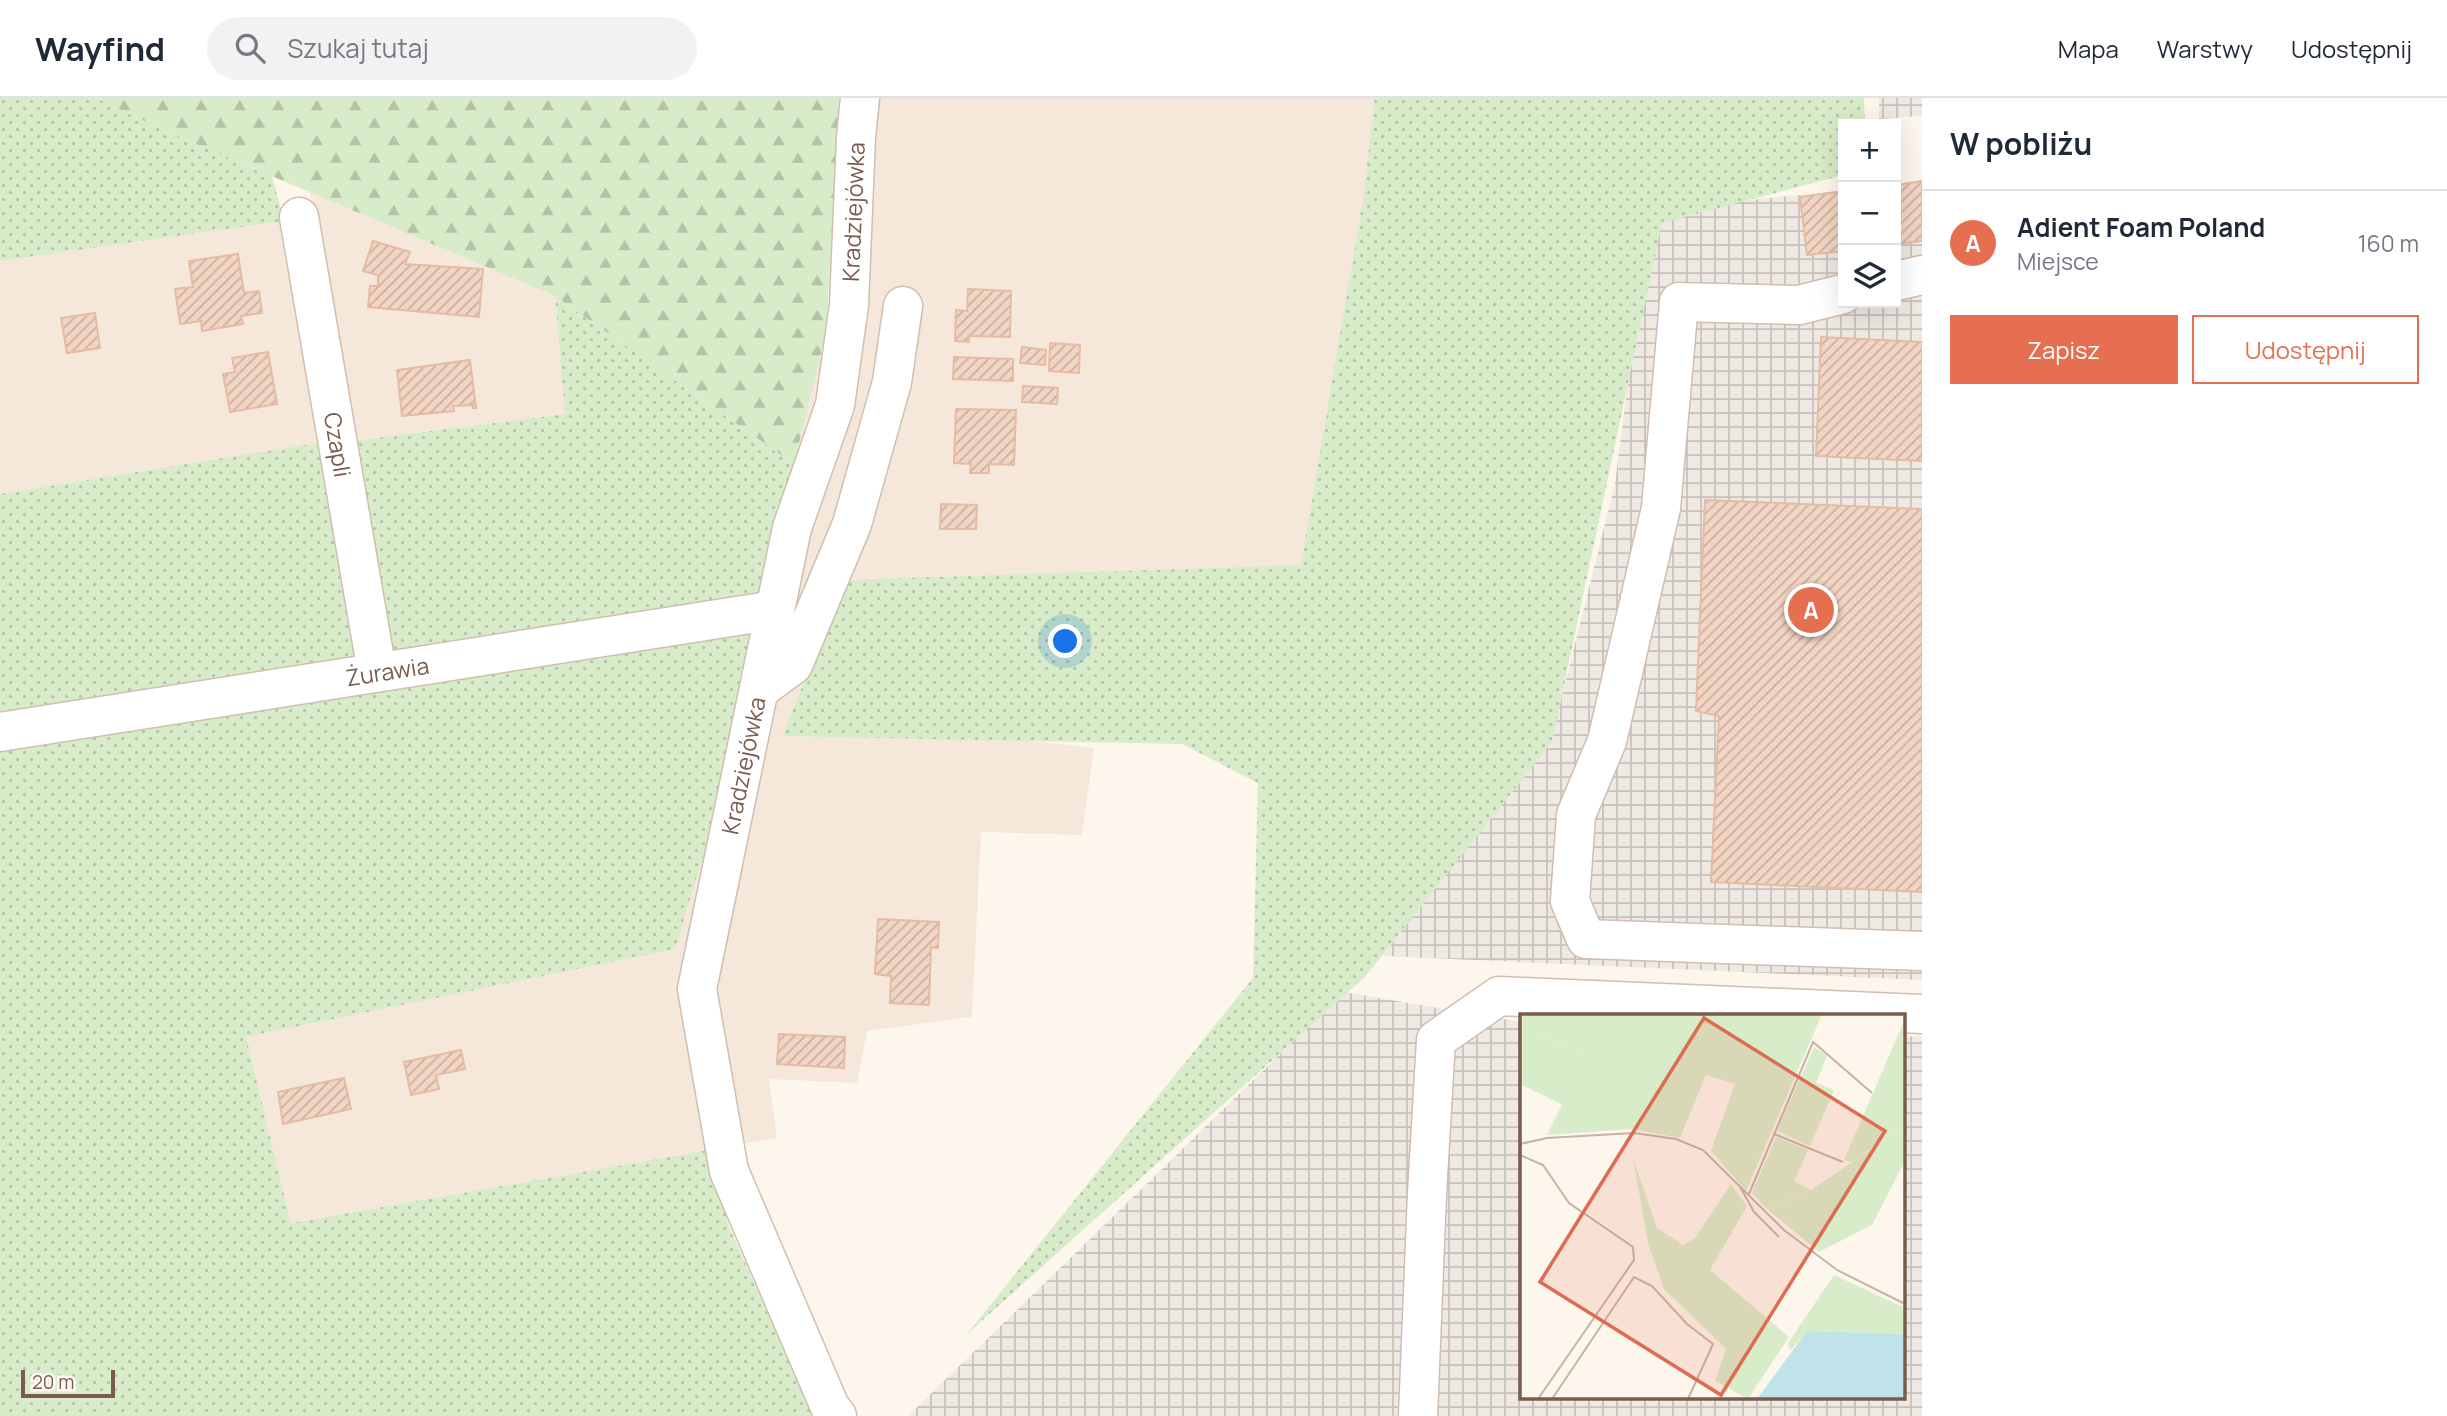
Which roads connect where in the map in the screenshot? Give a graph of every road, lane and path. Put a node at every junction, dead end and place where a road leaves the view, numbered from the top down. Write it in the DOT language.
graph roads {
  1 [pos="860,98"];
  2 [pos="299,217"];
  3 [pos="1922,275"];
  4 [pos="1901,280"];
  5 [pos="1838,296"];
  6 [pos="903,306"];
  7 [pos="775,610"];
  8 [pos="377,672"];
  9 [pos="759,690"];
  10 [pos="0,732"];
  11 [pos="1922,951"];
  12 [pos="1922,1014"];
  13 [pos="837,1416"];
  14 [pos="1418,1416"];
  1 -- 7 [label="street, Kradziejówka"];
  2 -- 8 [label="street, Czapli"];
  3 -- 4 [label="street"];
  5 -- 11 [label="street"];
  6 -- 9 [label="street"];
  7 -- 8 [label="street, Żurawia"];
  7 -- 9 [label="street, Kradziejówka"];
  8 -- 10 [label="street, Żurawia"];
  9 -- 13 [label="street, Kradziejówka"];
  12 -- 14 [label="street"];
}
